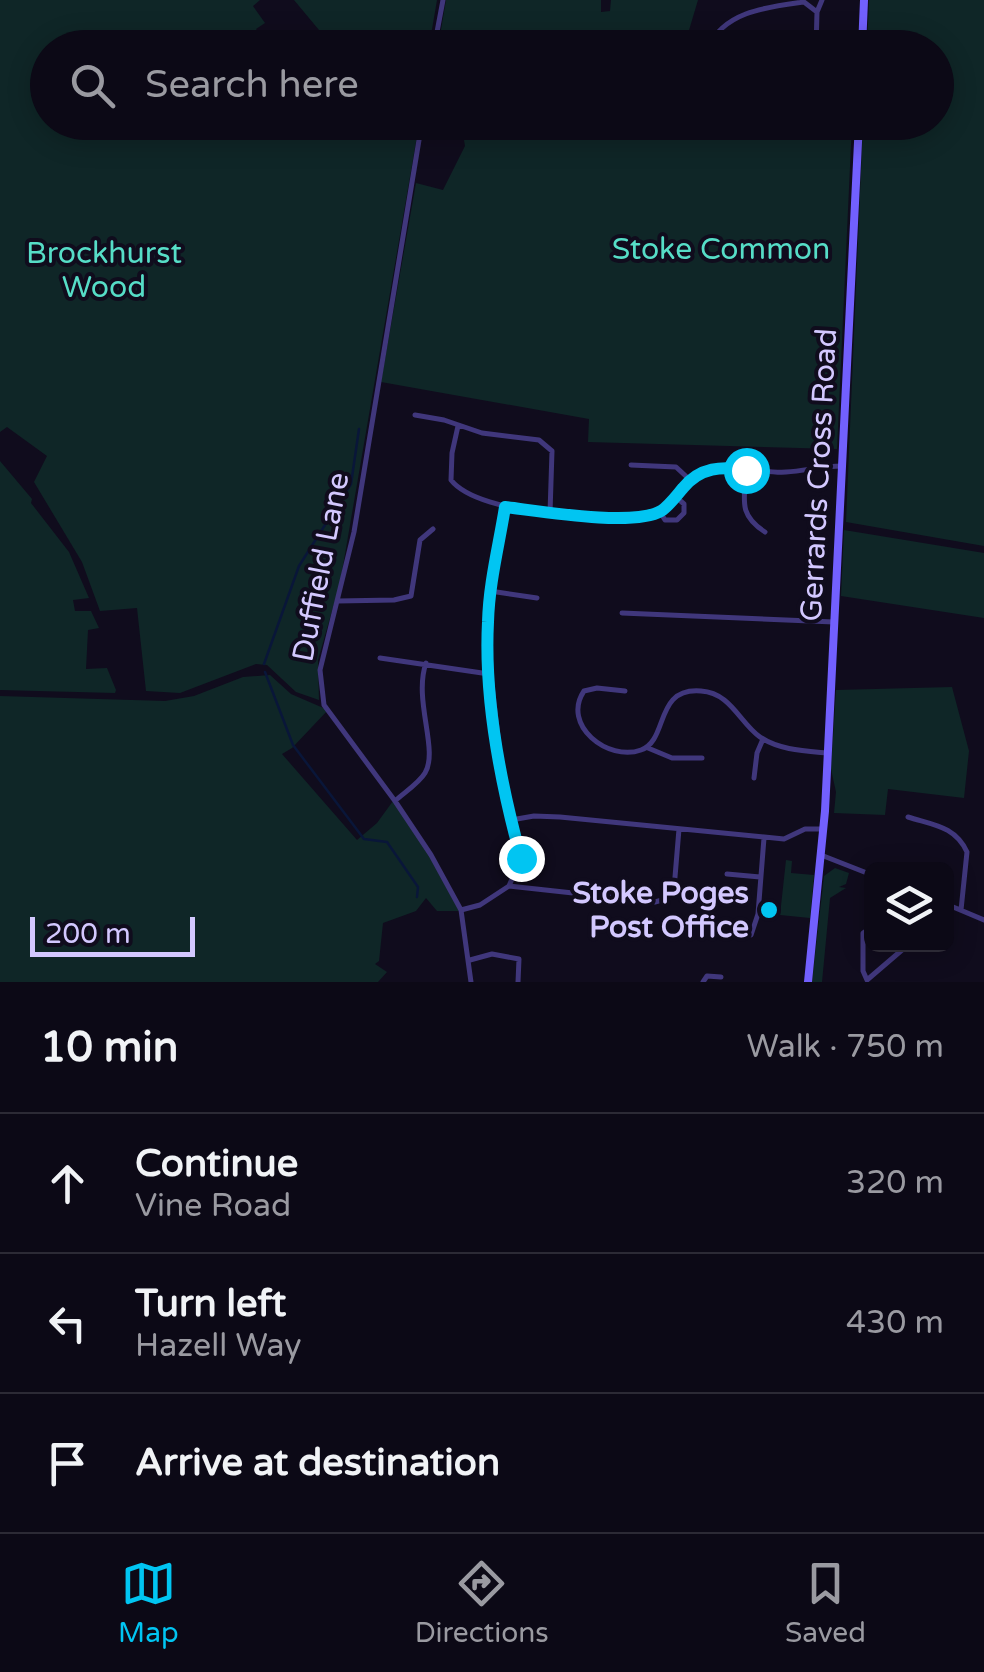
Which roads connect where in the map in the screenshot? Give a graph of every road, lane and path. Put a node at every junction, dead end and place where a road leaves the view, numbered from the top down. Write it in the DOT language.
graph roads {
  1 [pos="443,0"];
  2 [pos="822,0"];
  3 [pos="864,0"];
  4 [pos="774,3"];
  5 [pos="816,12"];
  6 [pos="437,30"];
  7 [pos="718,30"];
  8 [pos="816,30"];
  9 [pos="863,30"];
  10 [pos="419,140"];
  11 [pos="858,140"];
  12 [pos="415,415"];
  13 [pos="458,426"];
  14 [pos="631,465"];
  15 [pos="842,466"];
  16 [pos="746,470"];
  17 [pos="690,480"];
  18 [pos="676,496"];
  19 [pos="505,507"];
  20 [pos="660,512"];
  21 [pos="550,513"];
  22 [pos="433,529"];
  23 [pos="765,532"];
  24 [pos="490,591"];
  25 [pos="537,598"];
  26 [pos="338,601"];
  27 [pos="622,612"];
  28 [pos="834,622"];
  29 [pos="380,658"];
  30 [pos="426,664"];
  31 [pos="489,674"];
  32 [pos="625,691"];
  33 [pos="763,739"];
  34 [pos="648,748"];
  35 [pos="827,752"];
  36 [pos="702,758"];
  37 [pos="754,778"];
  38 [pos="395,800"];
  39 [pos="908,817"];
  40 [pos="511,820"];
  41 [pos="680,829"];
  42 [pos="823,829"];
  43 [pos="764,838"];
  44 [pos="821,854"];
  45 [pos="864,872"];
  46 [pos="727,874"];
  47 [pos="760,878"];
  48 [pos="509,886"];
  49 [pos="954,907"];
  50 [pos="461,910"];
  51 [pos="961,910"];
  52 [pos="984,920"];
  53 [pos="864,933"];
  54 [pos="719,935"];
  55 [pos="519,950"];
  56 [pos="899,952"];
  57 [pos="470,960"];
  58 [pos="518,960"];
  59 [pos="721,977"];
  60 [pos="471,982"];
  61 [pos="518,982"];
  62 [pos="703,982"];
  63 [pos="808,982"];
  1 -- 6 [label="street"];
  2 -- 5 [label="street"];
  3 -- 9 [label="main road"];
  4 -- 5 [label="street"];
  4 -- 7 [label="street"];
  5 -- 8 [label="street"];
  10 -- 26 [label="street, Duffield Lane"];
  11 -- 15 [label="main road, Gerrards Cross Road"];
  12 -- 13 [label="street"];
  13 -- 19 [label="street"];
  13 -- 21 [label="street"];
  14 -- 17 [label="street"];
  15 -- 16 [label="street"];
  15 -- 28 [label="main road, Gerrards Cross Road"];
  16 -- 17 [label="street"];
  16 -- 23 [label="street"];
  17 -- 18 [label="street"];
  18 -- 20 [label="street"];
  18 -- 20 [label="street"];
  19 -- 21 [label="street"];
  19 -- 24 [label="street"];
  20 -- 21 [label="street"];
  22 -- 26 [label="street"];
  24 -- 25 [label="street"];
  24 -- 31 [label="street"];
  26 -- 38 [label="street, Duffield Lane"];
  27 -- 28 [label="street"];
  28 -- 35 [label="main road, Gerrards Cross Road"];
  29 -- 30 [label="street"];
  30 -- 31 [label="street"];
  30 -- 38 [label="street"];
  31 -- 40 [label="street"];
  32 -- 34 [label="street"];
  33 -- 34 [label="street"];
  33 -- 35 [label="street"];
  33 -- 37 [label="street"];
  34 -- 36 [label="street"];
  35 -- 42 [label="main road, Gerrards Cross Road"];
  38 -- 50 [label="street, Duffield Lane"];
  39 -- 51 [label="street"];
  40 -- 41 [label="street"];
  40 -- 48 [label="street"];
  41 -- 43 [label="street"];
  41 -- 48 [label="street"];
  42 -- 43 [label="street"];
  42 -- 44 [label="main road, Gerrards Cross Road"];
  43 -- 47 [label="street"];
  44 -- 45 [label="street"];
  44 -- 63 [label="main road, Gerrards Cross Road"];
  46 -- 47 [label="street"];
  47 -- 54 [label="street"];
  48 -- 50 [label="street"];
  49 -- 51 [label="street"];
  50 -- 57 [label="street, Duffield Lane"];
  51 -- 52 [label="street"];
  53 -- 56 [label="street"];
  55 -- 58 [label="street"];
  57 -- 58 [label="street"];
  57 -- 60 [label="street, Duffield Lane"];
  58 -- 61 [label="street"];
  59 -- 62 [label="street"];
}
